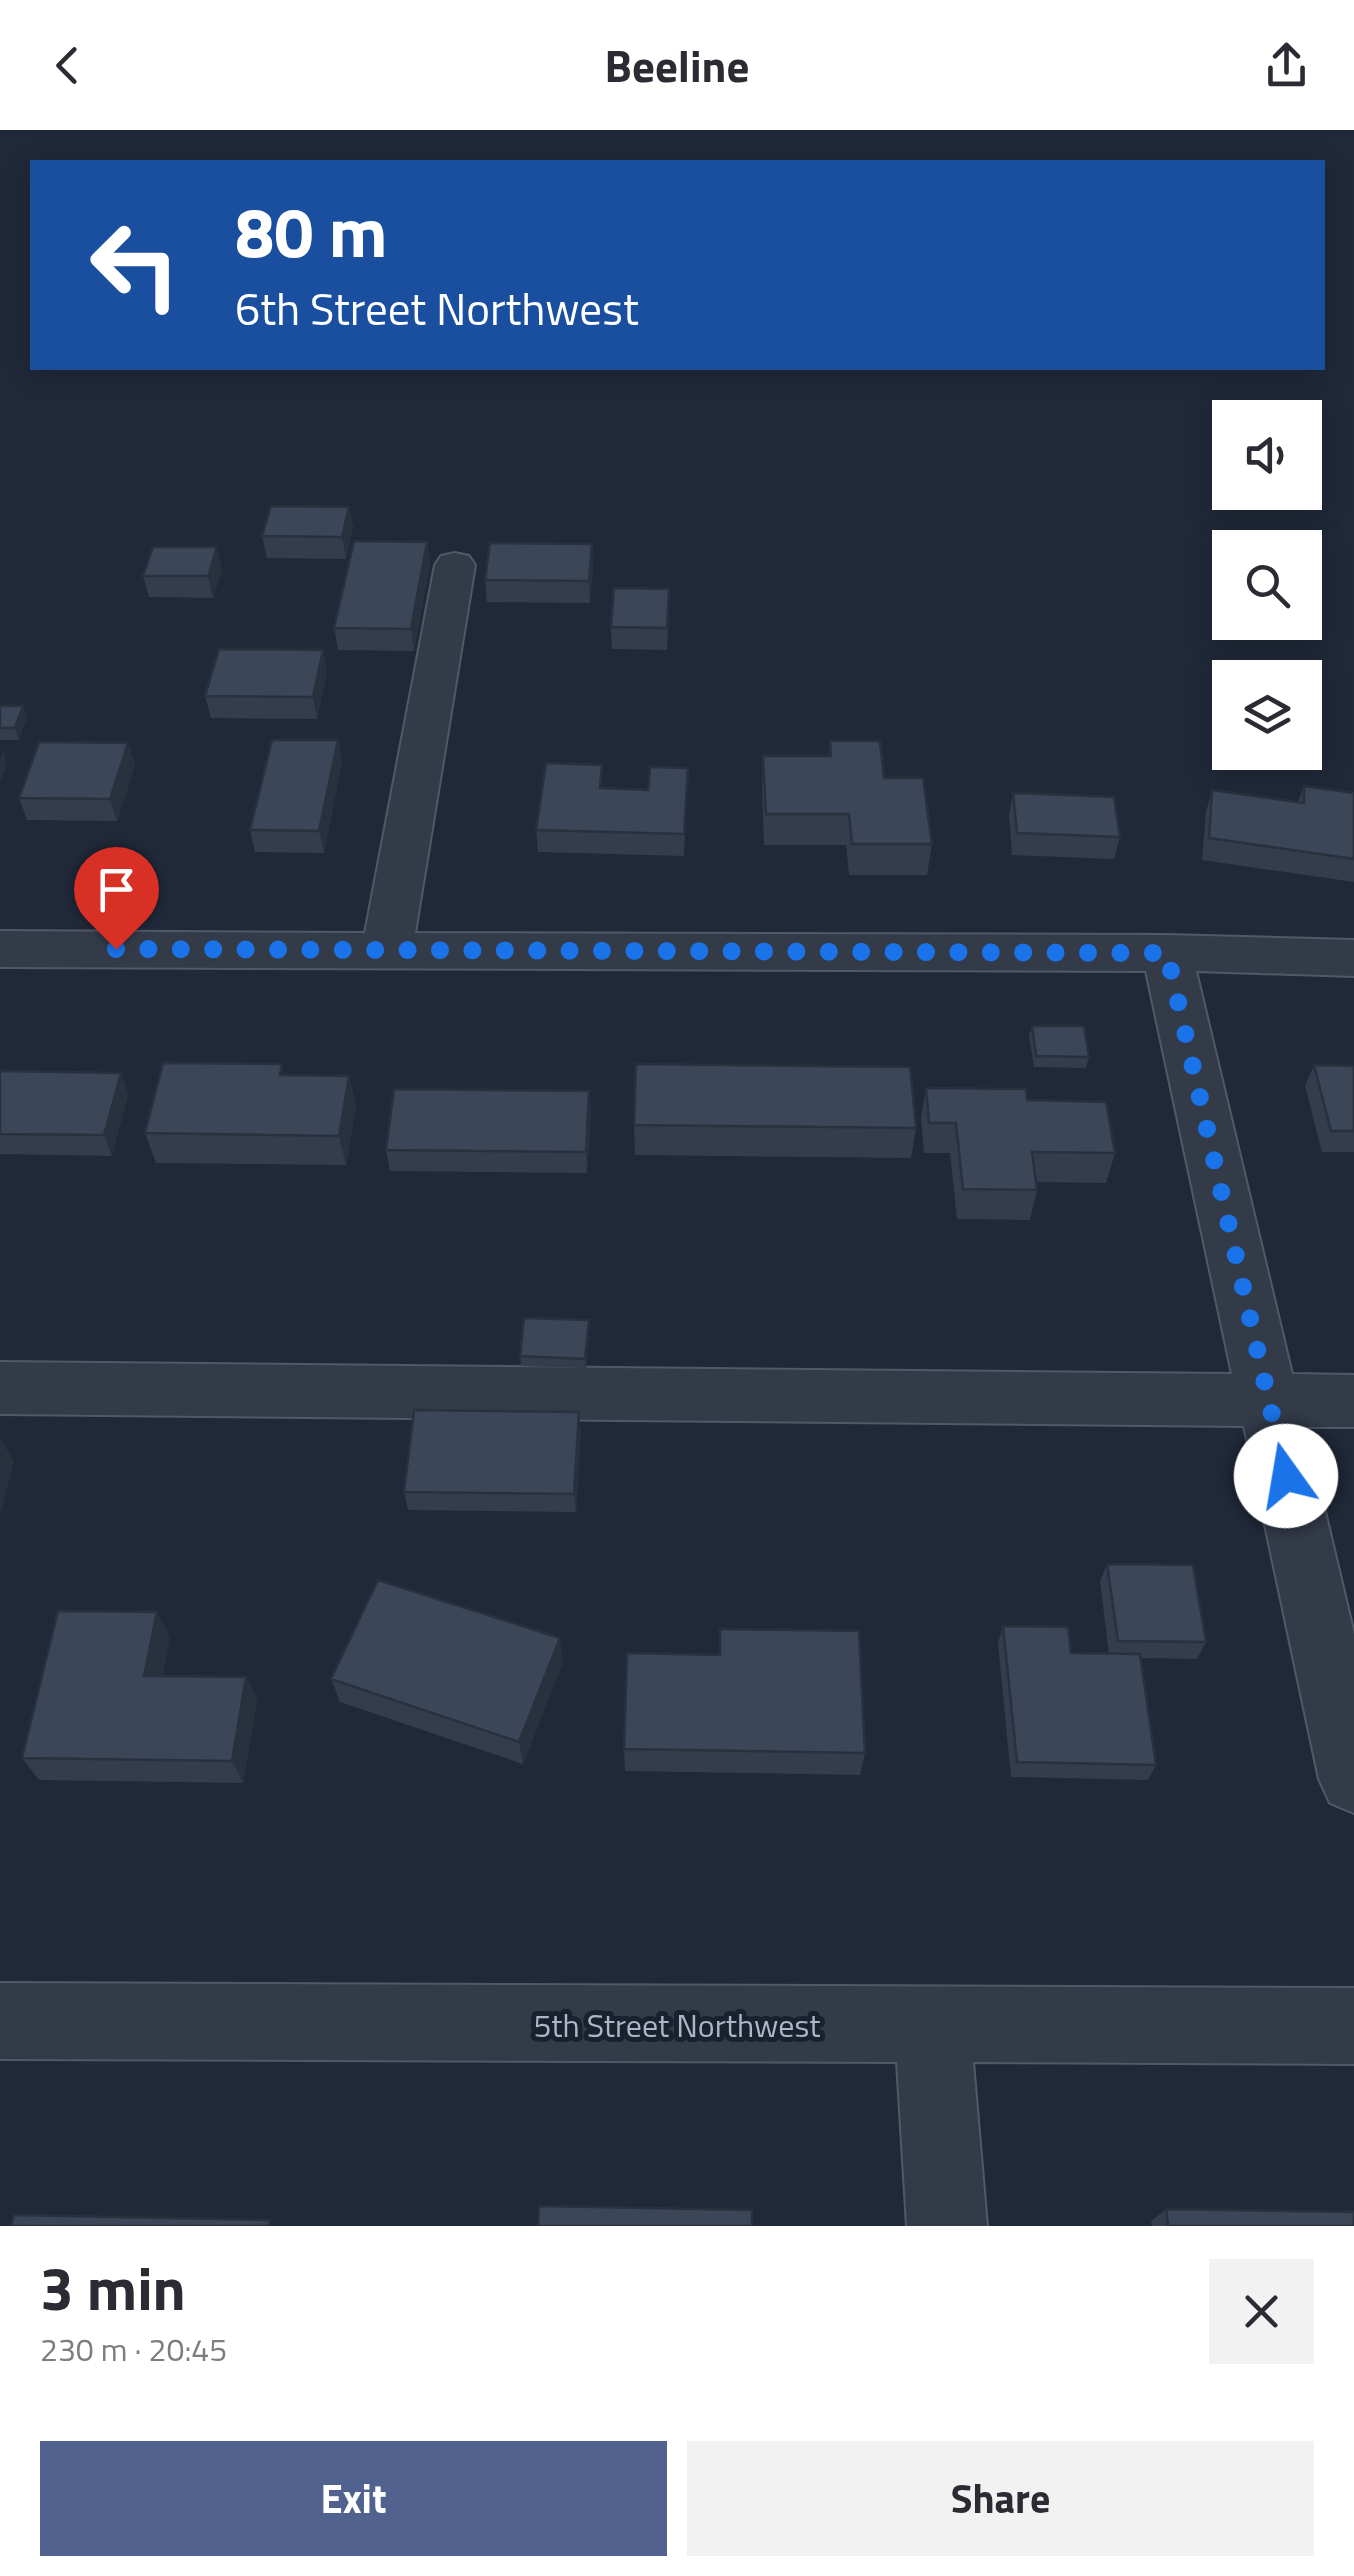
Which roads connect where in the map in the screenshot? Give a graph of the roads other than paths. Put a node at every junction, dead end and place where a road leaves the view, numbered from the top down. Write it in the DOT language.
graph roads {
  1 [pos="455,565"];
  2 [pos="0,948"];
  3 [pos="387,950"];
  4 [pos="1167,953"];
  5 [pos="1354,958"];
  6 [pos="0,1388"];
  7 [pos="1268,1401"];
  8 [pos="1354,1401"];
  9 [pos="1354,1779"];
  10 [pos="0,2021"];
  11 [pos="932,2026"];
  12 [pos="1354,2026"];
  13 [pos="947,2226"];
  1 -- 3 [label="street"];
  2 -- 3 [label="street"];
  3 -- 4 [label="street"];
  4 -- 5 [label="street"];
  4 -- 7 [label="street"];
  6 -- 7 [label="street"];
  7 -- 8 [label="street"];
  7 -- 9 [label="street"];
  10 -- 11 [label="street, 5th Street Northwest"];
  11 -- 12 [label="street, 5th Street Northwest"];
  11 -- 13 [label="street"];
}
